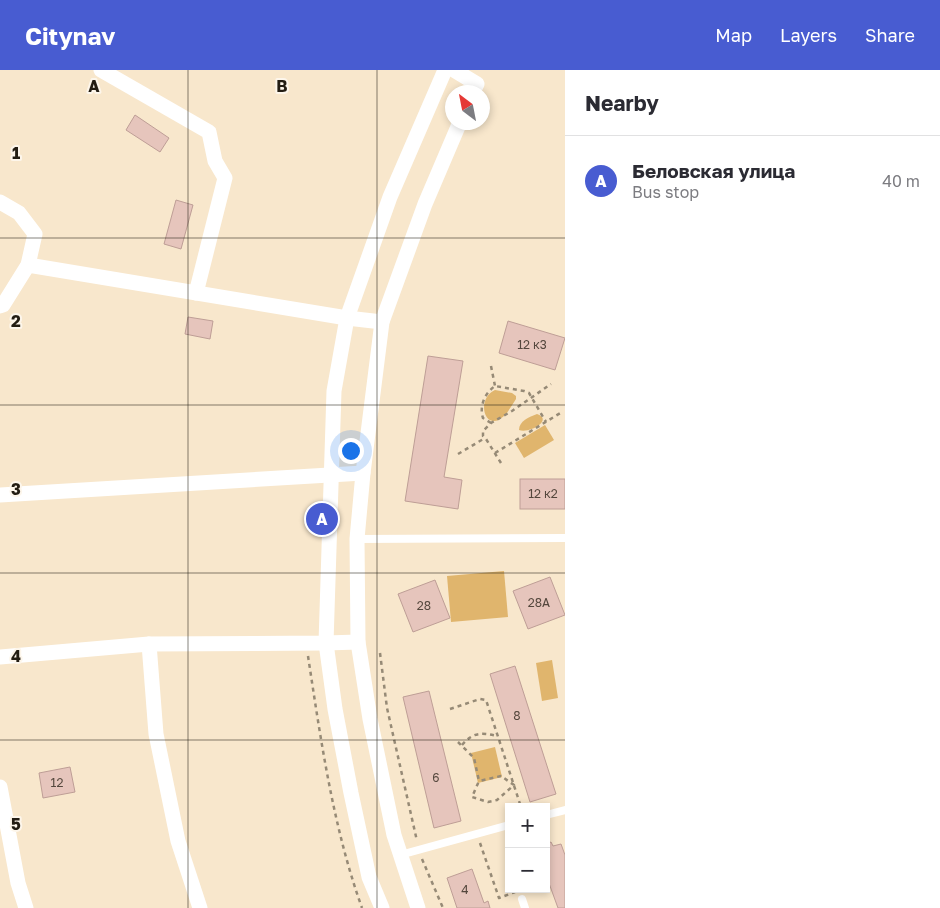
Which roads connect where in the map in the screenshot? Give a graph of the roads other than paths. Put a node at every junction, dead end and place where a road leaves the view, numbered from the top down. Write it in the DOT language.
graph roads {
  1 [pos="101,70"];
  2 [pos="445,70"];
  3 [pos="454,70"];
  4 [pos="472,85"];
  5 [pos="457,130"];
  6 [pos="0,202"];
  7 [pos="28,265"];
  8 [pos="196,293"];
  9 [pos="0,306"];
  10 [pos="347,318"];
  11 [pos="382,322"];
  12 [pos="363,473"];
  13 [pos="331,475"];
  14 [pos="0,495"];
  15 [pos="565,538"];
  16 [pos="358,539"];
  17 [pos="358,642"];
  18 [pos="326,643"];
  19 [pos="149,644"];
  20 [pos="0,657"];
  21 [pos="0,787"];
  22 [pos="565,810"];
  23 [pos="550,814"];
  24 [pos="505,826"];
  25 [pos="400,855"];
  26 [pos="522,900"];
  27 [pos="26,908"];
  28 [pos="200,908"];
  29 [pos="382,908"];
  30 [pos="418,908"];
  31 [pos="525,908"];
  1 -- 8 [label="street"];
  2 -- 10 [label="street"];
  3 -- 4 [label="street"];
  5 -- 11 [label="street"];
  6 -- 7 [label="street"];
  7 -- 8 [label="street"];
  7 -- 9 [label="street"];
  8 -- 10 [label="street"];
  10 -- 11 [label="street"];
  10 -- 13 [label="street"];
  11 -- 12 [label="street"];
  12 -- 13 [label="street"];
  12 -- 16 [label="street"];
  13 -- 14 [label="street"];
  13 -- 18 [label="street"];
  15 -- 16 [label="lane"];
  16 -- 17 [label="street"];
  17 -- 18 [label="street"];
  17 -- 25 [label="street"];
  18 -- 19 [label="street"];
  18 -- 29 [label="street"];
  19 -- 20 [label="street"];
  19 -- 28 [label="street"];
  21 -- 27 [label="street"];
  22 -- 23 [label="lane"];
  24 -- 25 [label="lane"];
  25 -- 30 [label="street"];
  26 -- 31 [label="lane"];
}
